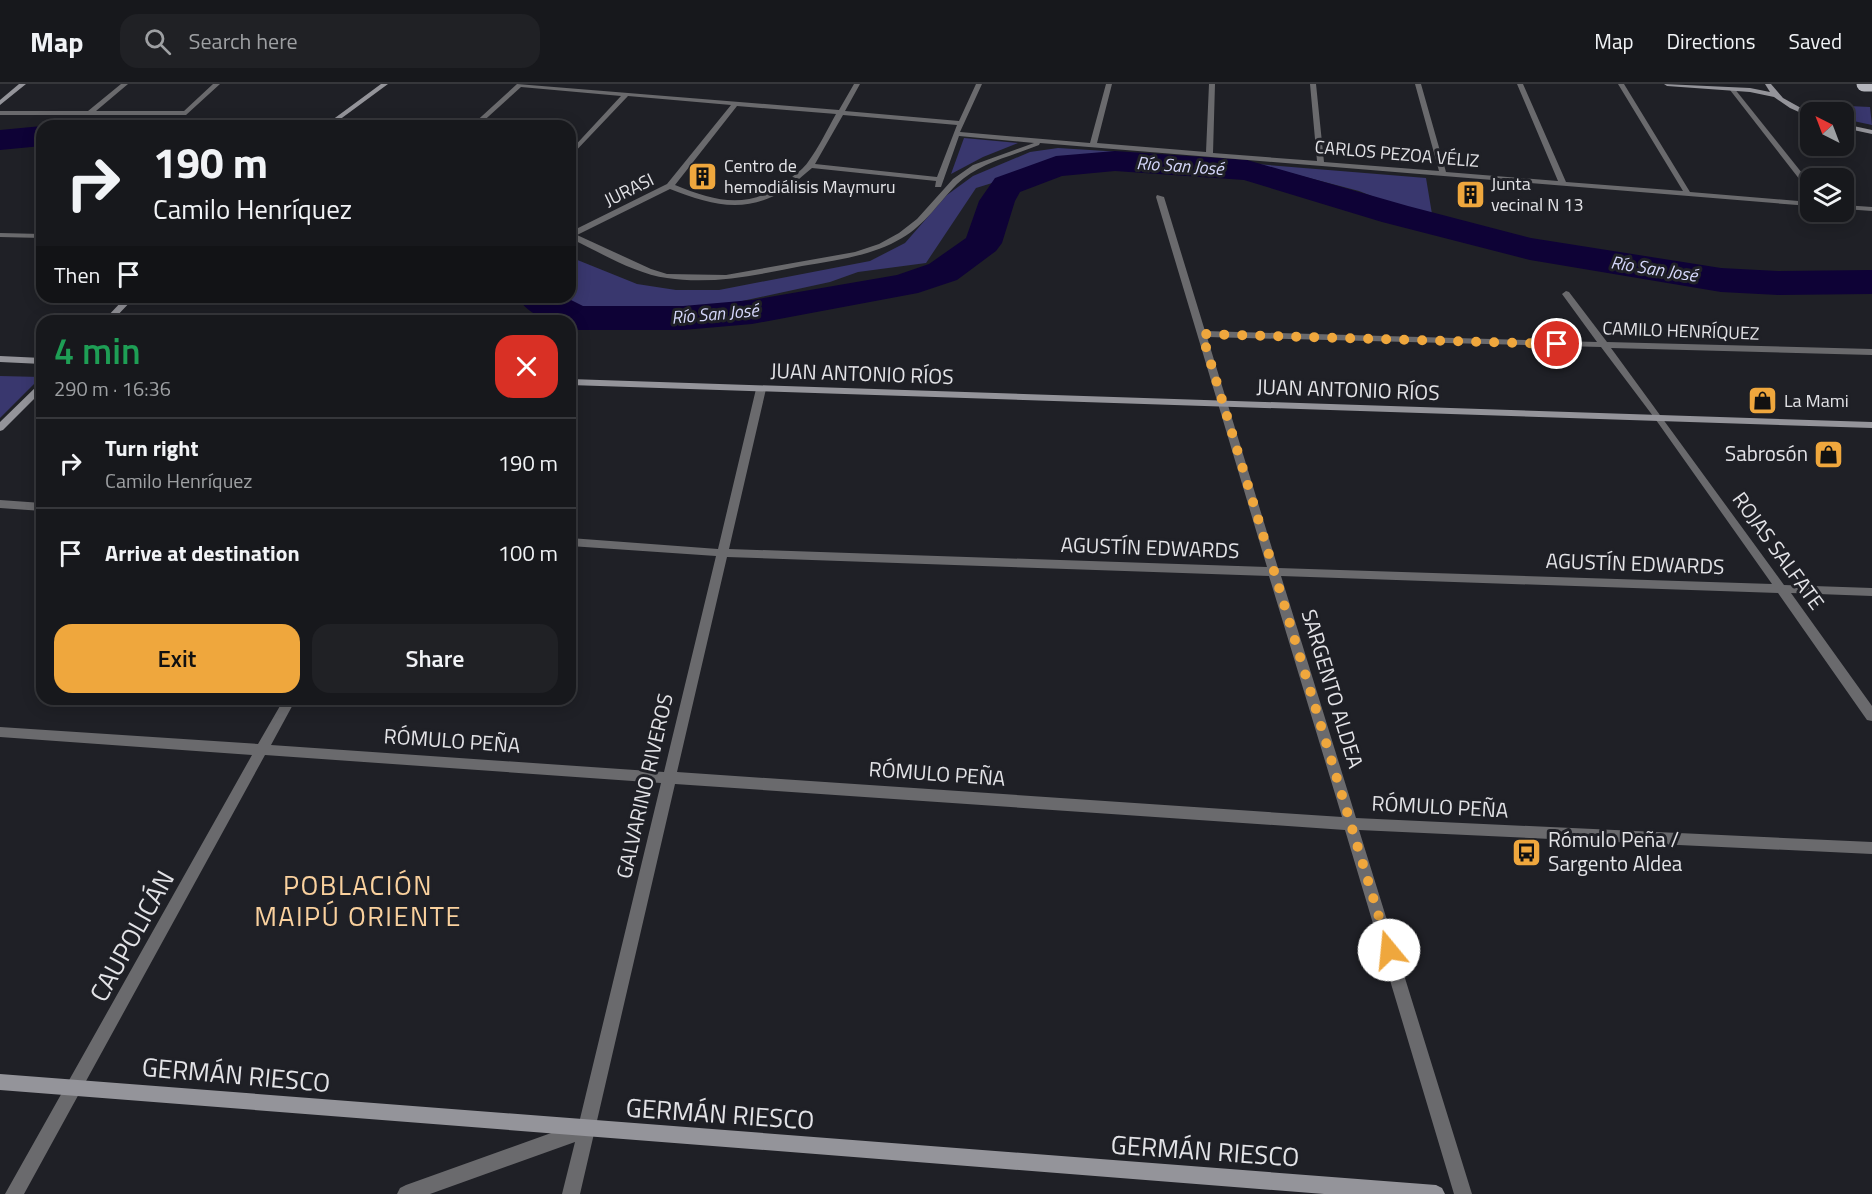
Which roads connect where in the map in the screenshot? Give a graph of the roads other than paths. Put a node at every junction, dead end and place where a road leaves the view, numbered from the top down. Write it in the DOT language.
graph roads {
  1 [pos="23,84"];
  2 [pos="125,84"];
  3 [pos="217,84"];
  4 [pos="384,84"];
  5 [pos="857,84"];
  6 [pos="979,84"];
  7 [pos="1109,84"];
  8 [pos="1212,84"];
  9 [pos="1313,84"];
  10 [pos="1418,84"];
  11 [pos="1520,84"];
  12 [pos="1621,84"];
  13 [pos="1667,84"];
  14 [pos="1864,84"];
  15 [pos="1872,84"];
  16 [pos="520,85"];
  17 [pos="1732,88"];
  18 [pos="1772,90"];
  19 [pos="626,94"];
  20 [pos="0,103"];
  21 [pos="735,104"];
  22 [pos="1800,108"];
  23 [pos="0,113"];
  24 [pos="90,113"];
  25 [pos="840,113"];
  26 [pos="335,120"];
  27 [pos="481,120"];
  28 [pos="962,123"];
  29 [pos="1854,128"];
  30 [pos="1872,132"];
  31 [pos="956,134"];
  32 [pos="1053,142"];
  33 [pos="1093,146"];
  34 [pos="576,148"];
  35 [pos="1209,155"];
  36 [pos="1321,164"];
  37 [pos="810,166"];
  38 [pos="1443,174"];
  39 [pos="1800,174"];
  40 [pos="939,179"];
  41 [pos="1563,184"];
  42 [pos="670,186"];
  43 [pos="1688,194"];
  44 [pos="1161,197"];
  45 [pos="1800,203"];
  46 [pos="933,205"];
  47 [pos="1854,208"];
  48 [pos="1872,209"];
  49 [pos="576,232"];
  50 [pos="0,235"];
  51 [pos="36,236"];
  52 [pos="576,238"];
  53 [pos="1566,294"];
  54 [pos="124,303"];
  55 [pos="113,315"];
  56 [pos="1202,334"];
  57 [pos="1604,345"];
  58 [pos="1872,352"];
  59 [pos="0,359"];
  60 [pos="36,360"];
  61 [pos="576,382"];
  62 [pos="761,389"];
  63 [pos="36,392"];
  64 [pos="1223,404"];
  65 [pos="1659,418"];
  66 [pos="1872,425"];
  67 [pos="0,428"];
  68 [pos="0,504"];
  69 [pos="36,507"];
  70 [pos="576,542"];
  71 [pos="722,553"];
  72 [pos="1274,572"];
  73 [pos="1781,589"];
  74 [pos="1872,592"];
  75 [pos="287,705"];
  76 [pos="1872,716"];
  77 [pos="0,732"];
  78 [pos="263,750"];
  79 [pos="669,777"];
  80 [pos="1351,824"];
  81 [pos="1872,848"];
  82 [pos="0,1082"];
  83 [pos="75,1088"];
  84 [pos="587,1129"];
  85 [pos="14,1194"];
  86 [pos="406,1194"];
  87 [pos="571,1194"];
  88 [pos="1436,1194"];
  89 [pos="1463,1194"];
  1 -- 20 [label="main road"];
  2 -- 24 [label="street"];
  3 -- 24 [label="street"];
  4 -- 26 [label="main road"];
  5 -- 25 [label="street"];
  6 -- 28 [label="street"];
  7 -- 33 [label="street"];
  8 -- 35 [label="street"];
  9 -- 36 [label="street"];
  10 -- 38 [label="street"];
  11 -- 41 [label="street"];
  12 -- 43 [label="street"];
  13 -- 17 [label="main road"];
  14 -- 15 [label="main road"];
  16 -- 19 [label="street"];
  16 -- 27 [label="street"];
  17 -- 18 [label="main road"];
  17 -- 39 [label="street"];
  18 -- 22 [label="main road"];
  19 -- 21 [label="street"];
  19 -- 34 [label="street"];
  21 -- 25 [label="street"];
  21 -- 42 [label="street, JURASI"];
  23 -- 24 [label="street"];
  25 -- 28 [label="street"];
  25 -- 37 [label="street"];
  28 -- 31 [label="street"];
  29 -- 30 [label="main road"];
  31 -- 32 [label="street, CARLOS PEZOA VÉLIZ"];
  31 -- 40 [label="street"];
  32 -- 33 [label="street, CARLOS PEZOA VÉLIZ"];
  32 -- 46 [label="street, CARLOS PEZOA VÉLIZ"];
  33 -- 35 [label="street, CARLOS PEZOA VÉLIZ"];
  35 -- 36 [label="street, CARLOS PEZOA VÉLIZ"];
  36 -- 38 [label="street, CARLOS PEZOA VÉLIZ"];
  37 -- 40 [label="street"];
  37 -- 42 [label="street"];
  38 -- 41 [label="street, CARLOS PEZOA VÉLIZ"];
  40 -- 46 [label="street"];
  41 -- 43 [label="street, CARLOS PEZOA VÉLIZ"];
  42 -- 49 [label="street, JURASI"];
  43 -- 45 [label="street, CARLOS PEZOA VÉLIZ"];
  44 -- 56 [label="street, SARGENTO ALDEA"];
  46 -- 52 [label="street, CARLOS PEZOA VÉLIZ"];
  47 -- 48 [label="street"];
  50 -- 51 [label="street"];
  53 -- 57 [label="street, ROJAS SALFATE"];
  54 -- 55 [label="main road"];
  56 -- 57 [label="street, CAMILO HENRÍQUEZ"];
  56 -- 64 [label="street, SARGENTO ALDEA"];
  57 -- 58 [label="street, CAMILO HENRÍQUEZ"];
  57 -- 65 [label="street, ROJAS SALFATE"];
  59 -- 60 [label="main road"];
  61 -- 62 [label="main road, JUAN ANTONIO RÍOS"];
  62 -- 64 [label="main road, JUAN ANTONIO RÍOS"];
  62 -- 71 [label="street, GALVARINO RIVEROS"];
  63 -- 67 [label="main road"];
  64 -- 65 [label="main road, JUAN ANTONIO RÍOS"];
  64 -- 72 [label="street, SARGENTO ALDEA"];
  65 -- 66 [label="main road, JUAN ANTONIO RÍOS"];
  65 -- 73 [label="street, ROJAS SALFATE"];
  68 -- 69 [label="street"];
  70 -- 71 [label="street, AGUSTÍN EDWARDS"];
  71 -- 72 [label="street, AGUSTÍN EDWARDS"];
  71 -- 79 [label="street, GALVARINO RIVEROS"];
  72 -- 73 [label="street, AGUSTÍN EDWARDS"];
  72 -- 80 [label="street, SARGENTO ALDEA"];
  73 -- 74 [label="street, AGUSTÍN EDWARDS"];
  73 -- 76 [label="street, ROJAS SALFATE"];
  75 -- 78 [label="street, CAUPOLICÁN"];
  77 -- 78 [label="street, RÓMULO PEÑA"];
  78 -- 79 [label="street, RÓMULO PEÑA"];
  78 -- 83 [label="street, CAUPOLICÁN"];
  79 -- 80 [label="street, RÓMULO PEÑA"];
  79 -- 84 [label="street, GALVARINO RIVEROS"];
  80 -- 81 [label="street, RÓMULO PEÑA"];
  80 -- 89 [label="street, SARGENTO ALDEA"];
  82 -- 83 [label="main road, GERMÁN RIESCO"];
  83 -- 84 [label="main road, GERMÁN RIESCO"];
  83 -- 85 [label="street, CAUPOLICÁN"];
  84 -- 86 [label="street"];
  84 -- 87 [label="street, GALVARINO RIVEROS"];
  84 -- 88 [label="main road, GERMÁN RIESCO"];
}
